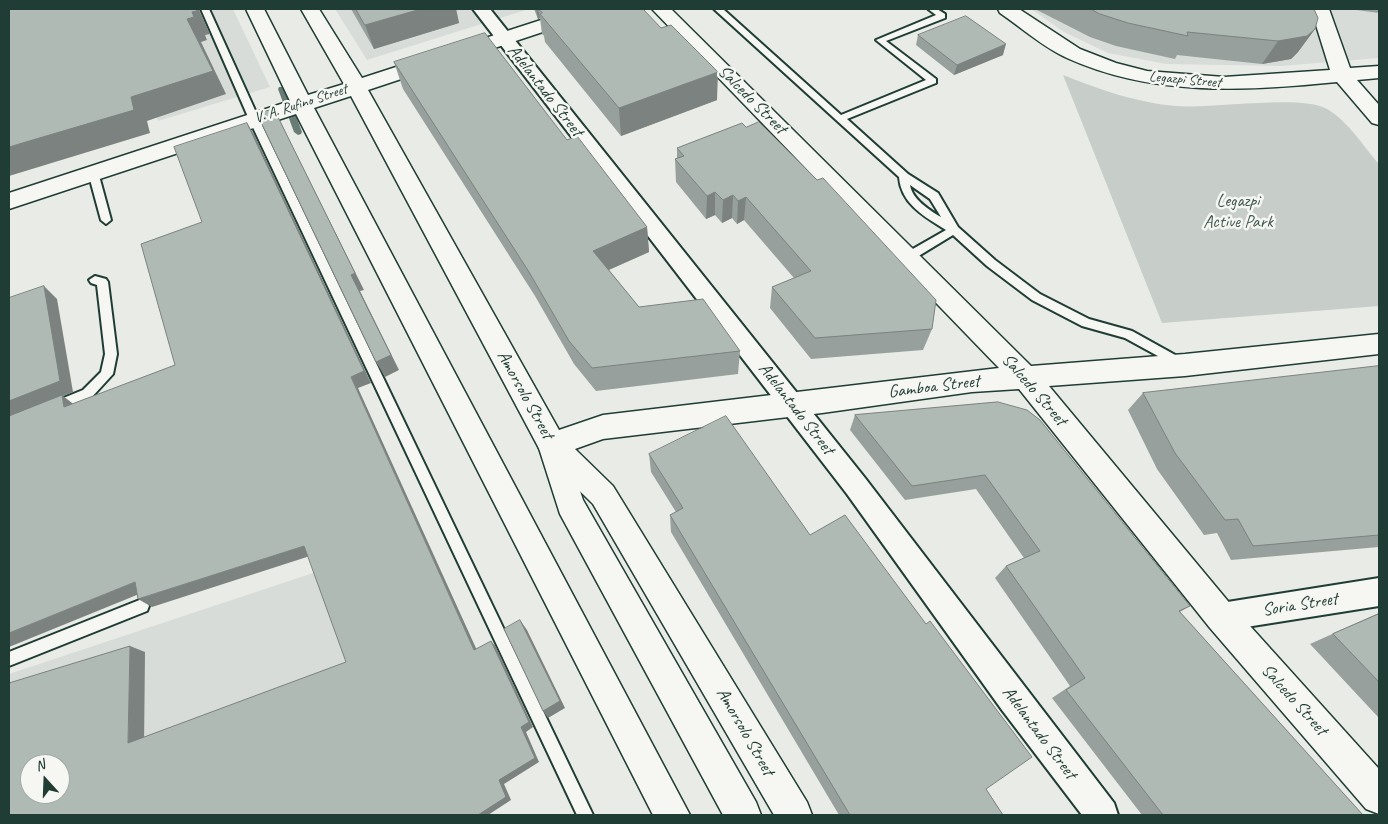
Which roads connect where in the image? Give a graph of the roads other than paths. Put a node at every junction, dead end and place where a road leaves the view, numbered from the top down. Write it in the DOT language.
graph roads {
  1 [pos="205,9"];
  2 [pos="256,9"];
  3 [pos="310,9"];
  4 [pos="481,9"];
  5 [pos="593,9"];
  6 [pos="662,9"];
  7 [pos="718,9"];
  8 [pos="932,9"];
  9 [pos="1007,9"];
  10 [pos="1320,9"];
  11 [pos="504,38"];
  12 [pos="1379,72"];
  13 [pos="1342,75"];
  14 [pos="356,87"];
  15 [pos="303,103"];
  16 [pos="1379,118"];
  17 [pos="254,119"];
  18 [pos="840,119"];
  19 [pos="93,172"];
  20 [pos="904,176"];
  21 [pos="9,201"];
  22 [pos="106,220"];
  23 [pos="954,230"];
  24 [pos="908,257"];
  25 [pos="95,280"];
  26 [pos="1379,344"];
  27 [pos="1184,365"];
  28 [pos="1026,378"];
  29 [pos="792,405"];
  30 [pos="44,412"];
  31 [pos="552,445"];
  32 [pos="1379,592"];
  33 [pos="142,606"];
  34 [pos="1221,617"];
  35 [pos="9,659"];
  36 [pos="1379,796"];
  37 [pos="585,815"];
  38 [pos="672,815"];
  39 [pos="743,815"];
  40 [pos="794,815"];
  41 [pos="1102,815"];
  1 -- 17 [label="lane"];
  2 -- 15 [label="main road"];
  3 -- 14 [label="main road, Amorsolo Street"];
  4 -- 11 [label="street, Adelantado Street"];
  5 -- 11 [label="main road, V. A. Rufino Street"];
  6 -- 24 [label="main road, Salcedo Street"];
  7 -- 18 [label="lane"];
  8 -- 18 [label="lane"];
  9 -- 13 [label="main road, Legazpi Street"];
  10 -- 13 [label="main road"];
  11 -- 14 [label="main road, V. A. Rufino Street"];
  11 -- 29 [label="street, Adelantado Street"];
  12 -- 13 [label="main road, Legazpi Street"];
  13 -- 16 [label="main road"];
  14 -- 15 [label="main road, V. A. Rufino Street"];
  14 -- 31 [label="main road, Amorsolo Street"];
  15 -- 17 [label="main road, V. A. Rufino Street"];
  15 -- 38 [label="main road"];
  17 -- 19 [label="main road, V. A. Rufino Street"];
  17 -- 37 [label="lane"];
  18 -- 20 [label="lane"];
  19 -- 21 [label="main road, V. A. Rufino Street"];
  19 -- 22 [label="lane"];
  20 -- 23 [label="lane"];
  20 -- 23 [label="lane"];
  23 -- 24 [label="lane"];
  23 -- 27 [label="lane"];
  24 -- 28 [label="main road, Salcedo Street"];
  25 -- 30 [label="lane"];
  26 -- 27 [label="main road, Gamboa Street"];
  27 -- 28 [label="main road, Gamboa Street"];
  28 -- 29 [label="main road, Gamboa Street"];
  28 -- 34 [label="main road, Salcedo Street"];
  29 -- 31 [label="main road, Gamboa Street"];
  29 -- 41 [label="street, Adelantado Street"];
  31 -- 39 [label="main road"];
  31 -- 40 [label="main road, Amorsolo Street"];
  32 -- 34 [label="street, Soria Street"];
  33 -- 35 [label="lane"];
  34 -- 36 [label="main road, Salcedo Street"];
}
